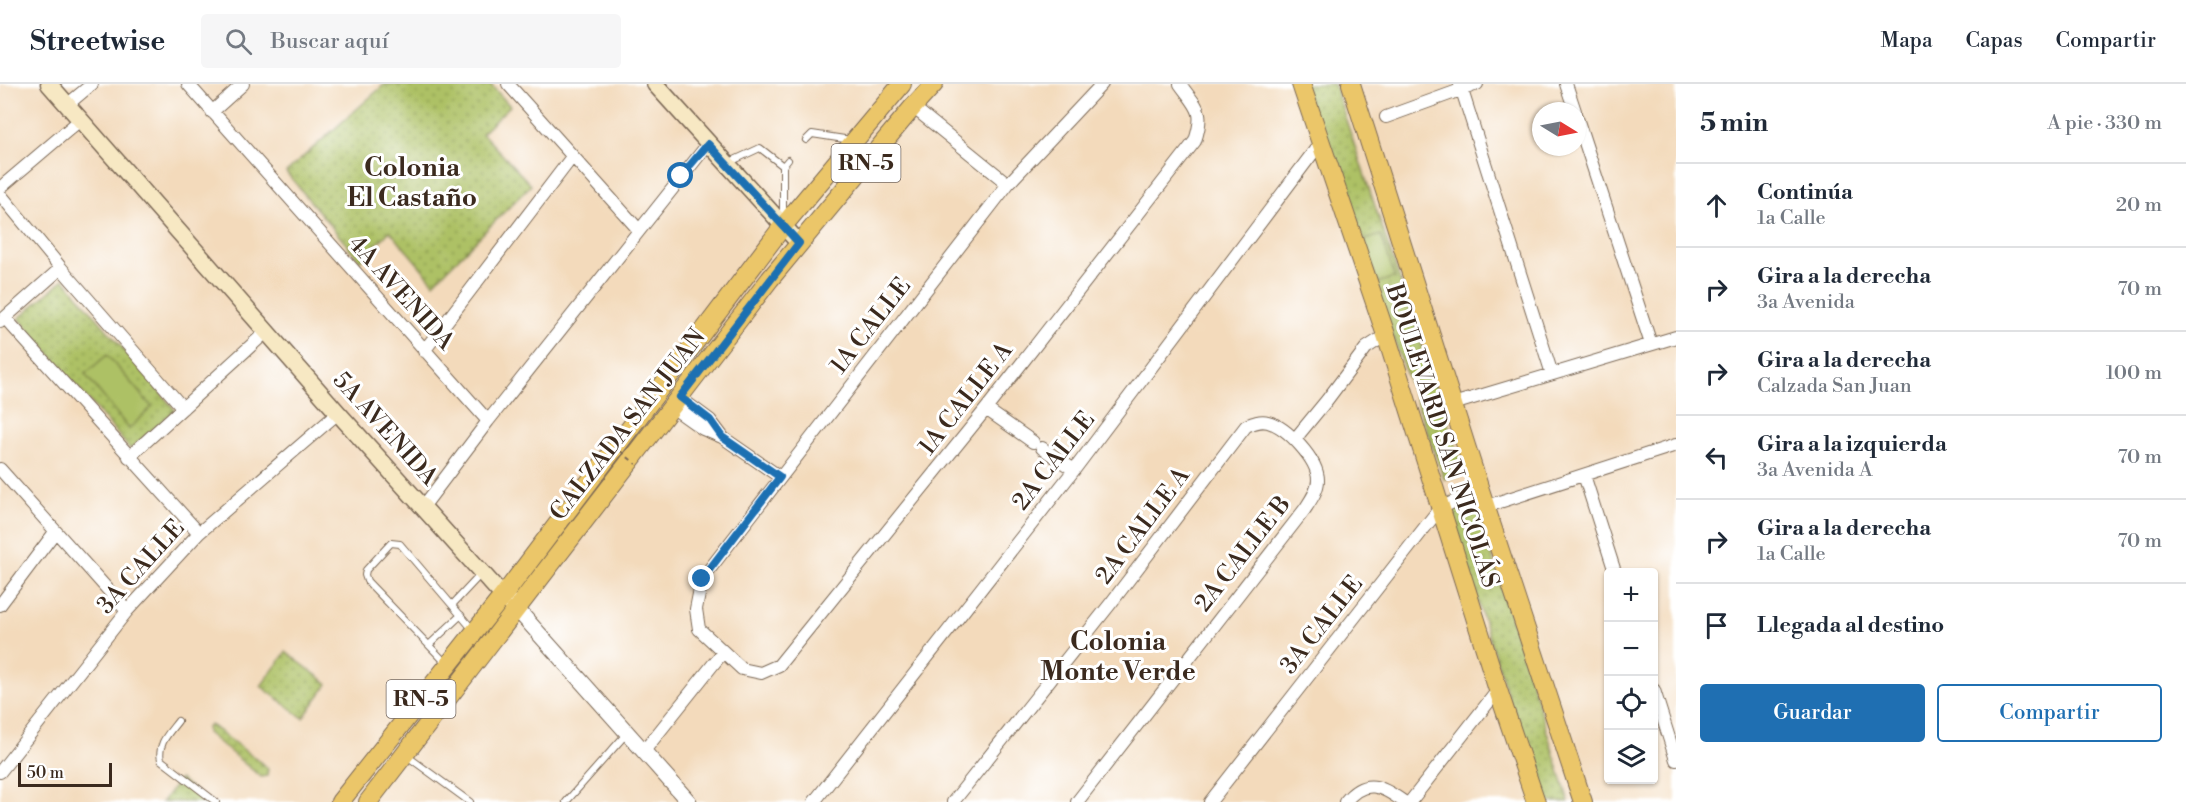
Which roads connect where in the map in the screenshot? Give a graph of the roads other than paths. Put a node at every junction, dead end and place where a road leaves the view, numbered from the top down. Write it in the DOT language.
graph roads {
  1 [pos="49,84"];
  2 [pos="92,84"];
  3 [pos="188,84"];
  4 [pos="243,84"];
  5 [pos="508,84"];
  6 [pos="655,84"];
  7 [pos="902,84"];
  8 [pos="934,84"];
  9 [pos="1102,84"];
  10 [pos="1180,84"];
  11 [pos="1301,84"];
  12 [pos="1351,84"];
  13 [pos="1477,84"];
  14 [pos="1566,84"];
  15 [pos="1460,87"];
  16 [pos="1572,102"];
  17 [pos="68,105"];
  18 [pos="913,107"];
  19 [pos="212,112"];
  20 [pos="1386,117"];
  21 [pos="80,120"];
  22 [pos="806,140"];
  23 [pos="855,140"];
  24 [pos="1321,142"];
  25 [pos="708,144"];
  26 [pos="1586,145"];
  27 [pos="572,157"];
  28 [pos="726,164"];
  29 [pos="1008,184"];
  30 [pos="0,188"];
  31 [pos="0,194"];
  32 [pos="783,226"];
  33 [pos="638,229"];
  34 [pos="799,243"];
  35 [pos="61,268"];
  36 [pos="2,320"];
  37 [pos="266,332"];
  38 [pos="1386,335"];
  39 [pos="1676,337"];
  40 [pos="1651,344"];
  41 [pos="424,351"];
  42 [pos="1552,374"];
  43 [pos="676,402"];
  44 [pos="1453,404"];
  45 [pos="183,408"];
  46 [pos="986,409"];
  47 [pos="338,413"];
  48 [pos="488,421"];
  49 [pos="1295,438"];
  50 [pos="1676,445"];
  51 [pos="129,458"];
  52 [pos="0,469"];
  53 [pos="1074,470"];
  54 [pos="1584,475"];
  55 [pos="780,477"];
  56 [pos="1483,498"];
  57 [pos="423,507"];
  58 [pos="1440,508"];
  59 [pos="55,532"];
  60 [pos="198,533"];
  61 [pos="1613,568"];
  62 [pos="482,573"];
  63 [pos="510,602"];
  64 [pos="452,605"];
  65 [pos="0,606"];
  66 [pos="127,611"];
  67 [pos="461,615"];
  68 [pos="475,631"];
  69 [pos="429,645"];
  70 [pos="723,652"];
  71 [pos="448,665"];
  72 [pos="1498,690"];
  73 [pos="1658,705"];
  74 [pos="178,721"];
  75 [pos="627,732"];
  76 [pos="644,751"];
  77 [pos="405,754"];
  78 [pos="1676,760"];
  79 [pos="0,772"];
  80 [pos="216,802"];
  81 [pos="340,802"];
  82 [pos="368,802"];
  83 [pos="470,802"];
  84 [pos="566,802"];
  85 [pos="689,802"];
  86 [pos="814,802"];
  87 [pos="953,802"];
  88 [pos="1077,802"];
  89 [pos="1210,802"];
  90 [pos="1345,802"];
  91 [pos="1404,802"];
  92 [pos="1410,802"];
  93 [pos="1536,802"];
  94 [pos="1582,802"];
  1 -- 17 [label="main road, 5A AVENIDA"];
  2 -- 17 [label="street"];
  3 -- 19 [label="street, 4A AVENIDA"];
  4 -- 19 [label="street"];
  5 -- 27 [label="street"];
  6 -- 25 [label="main road"];
  7 -- 23 [label="main road, CALZADA SAN JUAN / RN-5"];
  8 -- 18 [label="main road, CALZADA SAN JUAN / RN-5"];
  9 -- 29 [label="street, 1A CALLE"];
  10 -- 46 [label="street, 1A CALLE A"];
  11 -- 24 [label="main road, BOULEVARD SAN NICOLÁS"];
  12 -- 44 [label="main road, BOULEVARD SAN NICOLÁS"];
  13 -- 15 [label="street"];
  14 -- 16 [label="street"];
  15 -- 20 [label="street"];
  15 -- 42 [label="street"];
  17 -- 21 [label="main road, 5A AVENIDA"];
  18 -- 29 [label="street"];
  18 -- 34 [label="main road, CALZADA SAN JUAN / RN-5"];
  19 -- 41 [label="street, 4A AVENIDA"];
  21 -- 30 [label="street"];
  21 -- 37 [label="main road, 5A AVENIDA"];
  22 -- 23 [label="lane"];
  23 -- 32 [label="main road, CALZADA SAN JUAN / RN-5"];
  24 -- 38 [label="main road, BOULEVARD SAN NICOLÁS"];
  24 -- 53 [label="street, 2A CALLE"];
  25 -- 28 [label="main road"];
  25 -- 33 [label="street"];
  26 -- 40 [label="street"];
  27 -- 33 [label="street"];
  27 -- 41 [label="street"];
  28 -- 32 [label="main road"];
  28 -- 32 [label="lane"];
  29 -- 55 [label="street, 1A CALLE"];
  31 -- 35 [label="street"];
  32 -- 34 [label="main road"];
  32 -- 63 [label="main road, CALZADA SAN JUAN / RN-5"];
  33 -- 48 [label="street"];
  34 -- 43 [label="main road, CALZADA SAN JUAN / RN-5"];
  35 -- 36 [label="street"];
  35 -- 45 [label="street"];
  36 -- 51 [label="street"];
  37 -- 45 [label="street"];
  37 -- 47 [label="main road, 5A AVENIDA"];
  38 -- 49 [label="street"];
  38 -- 58 [label="main road, BOULEVARD SAN NICOLÁS"];
  39 -- 40 [label="street"];
  40 -- 42 [label="street"];
  41 -- 48 [label="street, 4A AVENIDA"];
  42 -- 44 [label="street"];
  43 -- 55 [label="street"];
  43 -- 63 [label="main road, CALZADA SAN JUAN / RN-5"];
  44 -- 56 [label="main road, BOULEVARD SAN NICOLÁS"];
  45 -- 51 [label="street"];
  46 -- 53 [label="street"];
  46 -- 70 [label="street, 1A CALLE A"];
  47 -- 57 [label="main road, 5A AVENIDA"];
  47 -- 60 [label="street, 3A CALLE"];
  48 -- 57 [label="street"];
  49 -- 87 [label="street, 2A CALLE A"];
  49 -- 88 [label="street, 2A CALLE B"];
  50 -- 54 [label="street, 3A CALLE"];
  51 -- 60 [label="street"];
  52 -- 59 [label="street"];
  53 -- 86 [label="street, 2A CALLE"];
  54 -- 56 [label="street, 3A CALLE"];
  54 -- 61 [label="street"];
  55 -- 70 [label="street, 1A CALLE"];
  56 -- 58 [label="street, 3A CALLE"];
  56 -- 94 [label="main road, BOULEVARD SAN NICOLÁS"];
  57 -- 62 [label="main road, 5A AVENIDA"];
  58 -- 72 [label="main road, BOULEVARD SAN NICOLÁS"];
  58 -- 89 [label="street, 3A CALLE"];
  59 -- 65 [label="street"];
  59 -- 66 [label="street"];
  60 -- 66 [label="street, 3A CALLE"];
  62 -- 63 [label="main road, 5A AVENIDA"];
  62 -- 64 [label="lane"];
  63 -- 68 [label="main road, CALZADA SAN JUAN / RN-5"];
  63 -- 75 [label="street, 5A AVENIDA"];
  63 -- 77 [label="main road, CALZADA SAN JUAN / RN-5"];
  64 -- 67 [label="lane"];
  64 -- 69 [label="lane"];
  66 -- 79 [label="street, 3A CALLE"];
  67 -- 68 [label="lane"];
  67 -- 69 [label="lane"];
  68 -- 71 [label="main road, CALZADA SAN JUAN / RN-5"];
  69 -- 71 [label="lane"];
  70 -- 76 [label="street"];
  71 -- 81 [label="main road, CALZADA SAN JUAN / RN-5"];
  72 -- 92 [label="street"];
  72 -- 93 [label="main road, BOULEVARD SAN NICOLÁS"];
  73 -- 78 [label="street"];
  74 -- 80 [label="lane"];
  75 -- 76 [label="street, 5A AVENIDA"];
  75 -- 84 [label="lane"];
  76 -- 85 [label="street, 5A AVENIDA"];
  77 -- 82 [label="main road, CALZADA SAN JUAN / RN-5"];
  77 -- 83 [label="lane"];
  90 -- 91 [label="street"];
}
